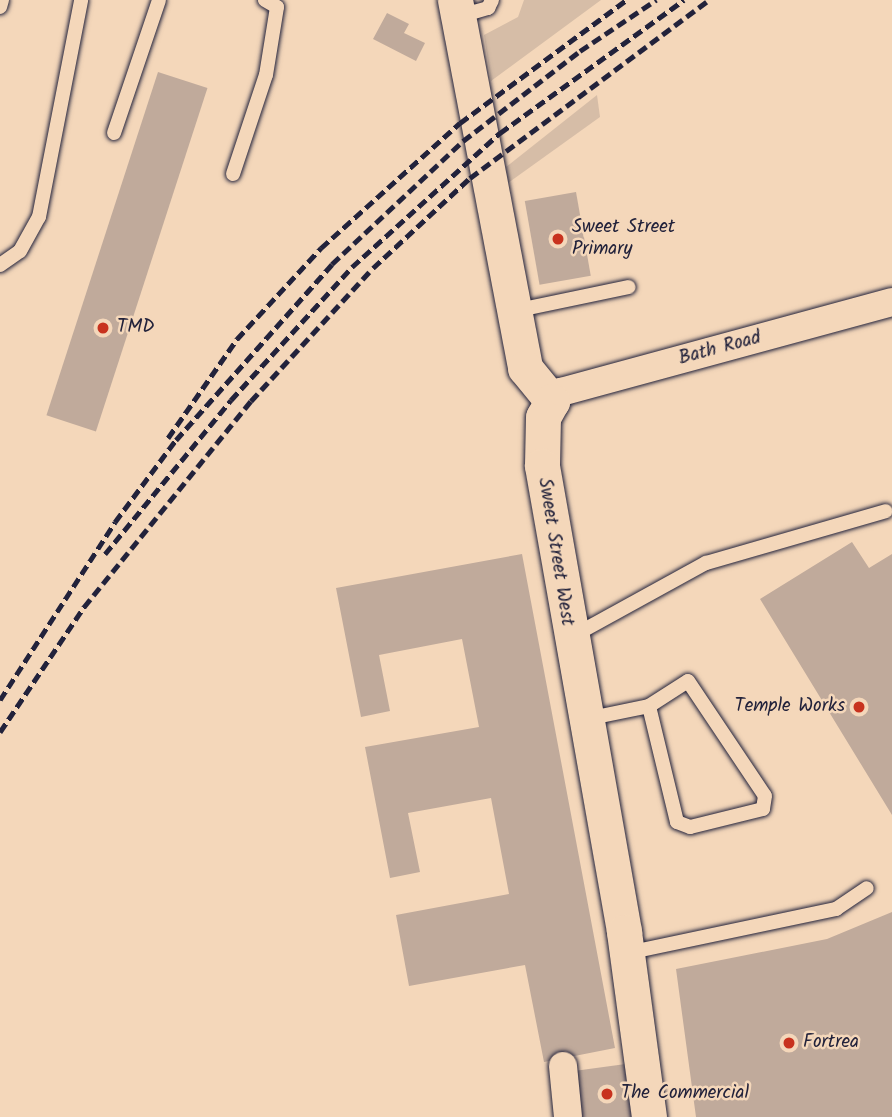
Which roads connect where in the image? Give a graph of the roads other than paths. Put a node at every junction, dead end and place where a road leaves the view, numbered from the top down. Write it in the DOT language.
graph roads {
  1 [pos="2,0"];
  2 [pos="81,0"];
  3 [pos="159,0"];
  4 [pos="265,0"];
  5 [pos="492,0"];
  6 [pos="456,4"];
  7 [pos="0,7"];
  8 [pos="114,133"];
  9 [pos="233,174"];
  10 [pos="0,265"];
  11 [pos="629,287"];
  12 [pos="892,302"];
  13 [pos="513,311"];
  14 [pos="552,401"];
  15 [pos="886,511"];
  16 [pos="569,638"];
  17 [pos="649,705"];
  18 [pos="585,719"];
  19 [pos="867,888"];
  20 [pos="627,953"];
  21 [pos="563,1066"];
  22 [pos="568,1117"];
  23 [pos="649,1117"];
  1 -- 7 [label="lane"];
  2 -- 10 [label="lane"];
  3 -- 8 [label="lane"];
  4 -- 9 [label="lane"];
  5 -- 6 [label="lane"];
  6 -- 13 [label="street"];
  11 -- 13 [label="lane"];
  12 -- 14 [label="street, Bath Road"];
  13 -- 14 [label="street"];
  14 -- 16 [label="street, Sweet Street West"];
  15 -- 16 [label="lane"];
  16 -- 18 [label="street, Sweet Street West"];
  17 -- 17 [label="lane"];
  17 -- 18 [label="lane"];
  18 -- 20 [label="street, Sweet Street West"];
  19 -- 20 [label="lane"];
  20 -- 23 [label="street, Sweet Street West"];
  21 -- 22 [label="street"];
}
